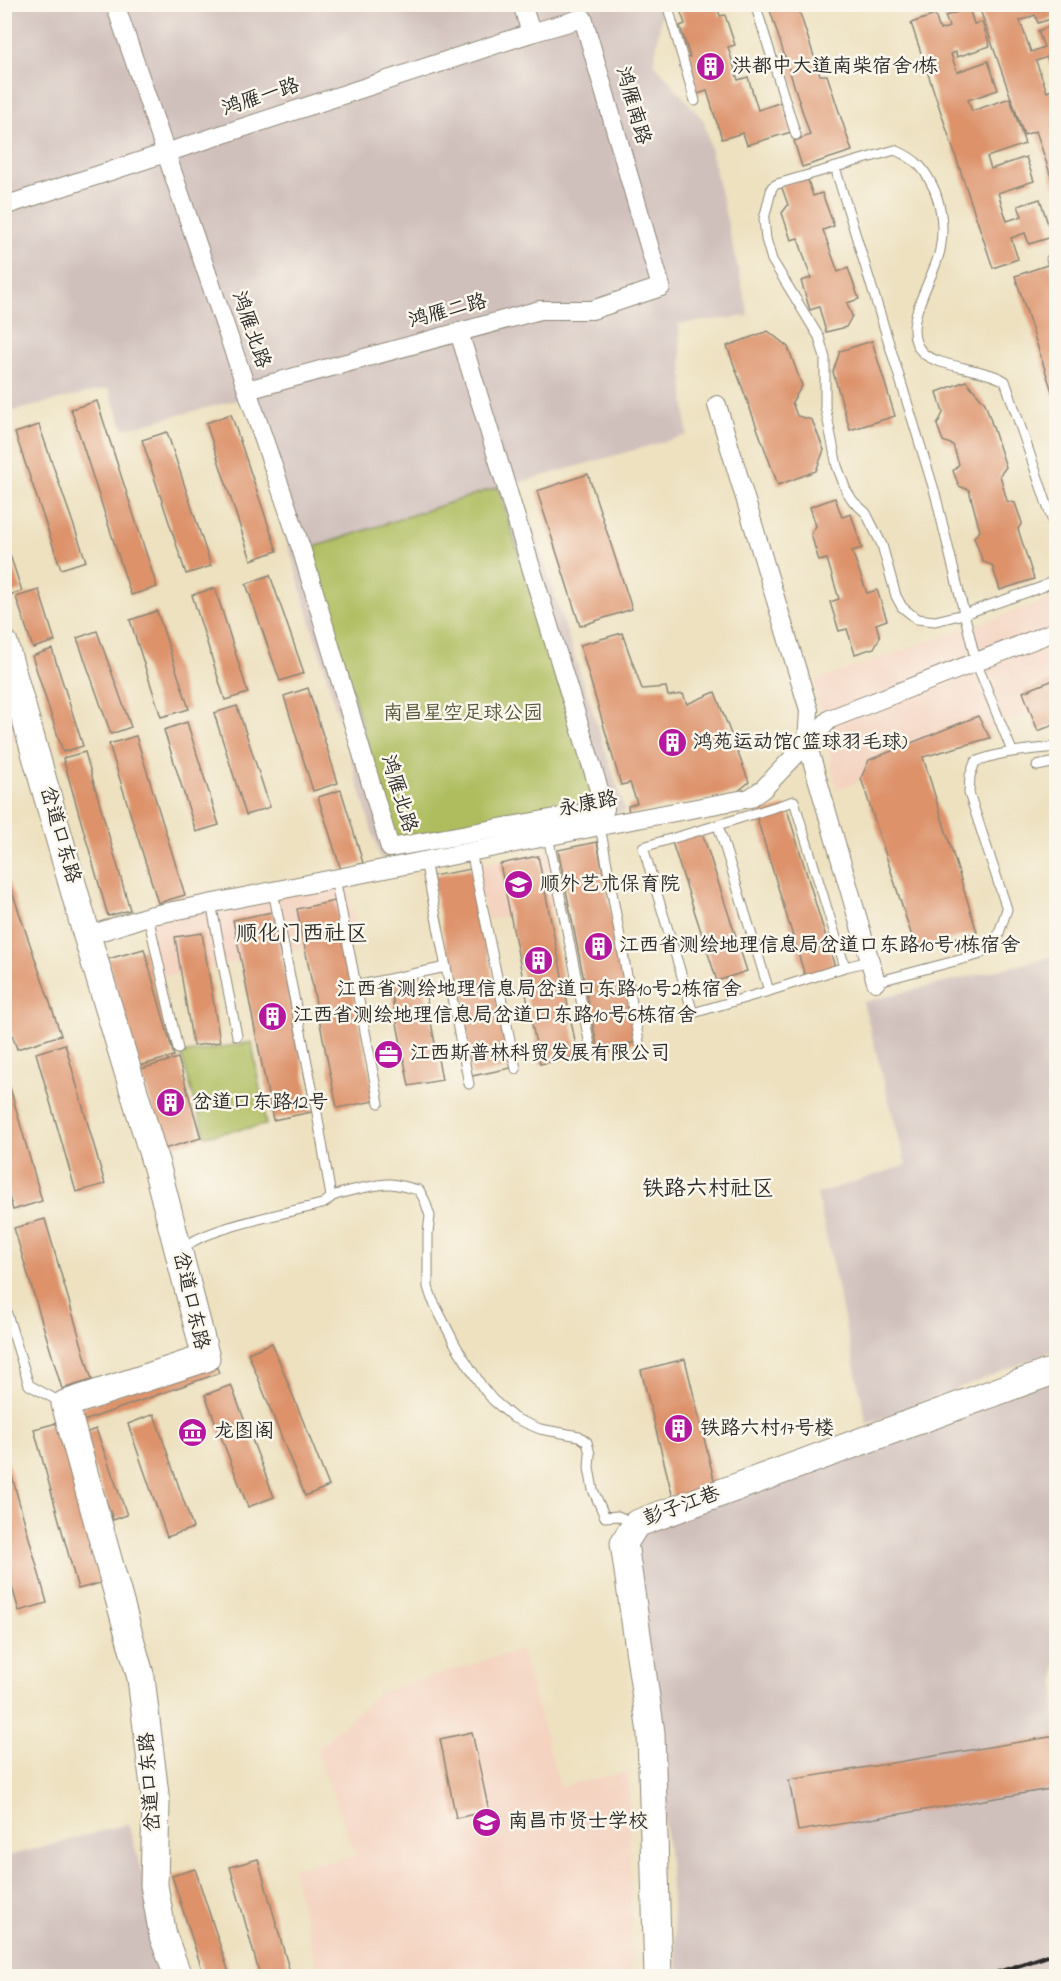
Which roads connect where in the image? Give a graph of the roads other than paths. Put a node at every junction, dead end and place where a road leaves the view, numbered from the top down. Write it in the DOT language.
graph roads {
  1 [pos="115,4"];
  2 [pos="522,4"];
  3 [pos="669,4"];
  4 [pos="754,4"];
  5 [pos="531,33"];
  6 [pos="695,101"];
  7 [pos="796,135"];
  8 [pos="166,153"];
  9 [pos="837,174"];
  10 [pos="4,206"];
  11 [pos="1051,259"];
  12 [pos="1056,276"];
  13 [pos="662,287"];
  14 [pos="459,332"];
  15 [pos="247,390"];
  16 [pos="717,405"];
  17 [pos="1056,531"];
  18 [pos="1056,579"];
  19 [pos="964,614"];
  20 [pos="1056,631"];
  21 [pos="4,644"];
  22 [pos="976,662"];
  23 [pos="807,743"];
  24 [pos="1056,747"];
  25 [pos="1012,752"];
  26 [pos="1056,762"];
  27 [pos="1037,766"];
  28 [pos="718,825"];
  29 [pos="600,826"];
  30 [pos="548,836"];
  31 [pos="471,851"];
  32 [pos="425,861"];
  33 [pos="335,878"];
  34 [pos="273,891"];
  35 [pos="211,903"];
  36 [pos="148,916"];
  37 [pos="87,936"];
  38 [pos="870,961"];
  39 [pos="845,967"];
  40 [pos="446,968"];
  41 [pos="876,982"];
  42 [pos="356,986"];
  43 [pos="769,990"];
  44 [pos="237,1036"];
  45 [pos="639,1042"];
  46 [pos="178,1049"];
  47 [pos="591,1050"];
  48 [pos="516,1069"];
  49 [pos="469,1084"];
  50 [pos="380,1103"];
  51 [pos="331,1197"];
  52 [pos="180,1256"];
  53 [pos="4,1304"];
  54 [pos="1056,1370"];
  55 [pos="65,1404"];
  56 [pos="636,1524"];
  57 [pos="178,1977"];
  58 [pos="658,1977"];
  1 -- 8 [label="street, 鸿雁北路"];
  2 -- 5 [label="street"];
  3 -- 6 [label="lane"];
  4 -- 7 [label="lane"];
  5 -- 8 [label="street, 鸿雁一路"];
  5 -- 13 [label="street, 鸿雁南路"];
  8 -- 10 [label="street, 鸿雁一路"];
  8 -- 15 [label="street, 鸿雁北路"];
  9 -- 19 [label="lane"];
  11 -- 12 [label="lane"];
  13 -- 14 [label="street, 鸿雁二路"];
  14 -- 15 [label="street, 鸿雁二路"];
  14 -- 15 [label="street, 鸿雁北路"];
  16 -- 23 [label="street"];
  17 -- 19 [label="lane"];
  18 -- 19 [label="lane"];
  19 -- 22 [label="lane"];
  20 -- 22 [label="street, 永康路"];
  21 -- 37 [label="street, 岔道口东路"];
  22 -- 23 [label="street, 永康路"];
  22 -- 25 [label="lane"];
  23 -- 29 [label="street, 永康路"];
  23 -- 38 [label="street"];
  24 -- 25 [label="lane"];
  25 -- 41 [label="lane"];
  26 -- 27 [label="lane"];
  28 -- 39 [label="lane"];
  28 -- 43 [label="lane"];
  28 -- 43 [label="lane"];
  29 -- 30 [label="street, 永康路"];
  29 -- 45 [label="lane"];
  30 -- 31 [label="street, 永康路"];
  30 -- 47 [label="lane"];
  31 -- 32 [label="street, 永康路"];
  31 -- 48 [label="lane"];
  32 -- 33 [label="street, 永康路"];
  32 -- 40 [label="lane"];
  33 -- 34 [label="street, 永康路"];
  33 -- 42 [label="lane"];
  34 -- 35 [label="street, 永康路"];
  34 -- 51 [label="lane"];
  35 -- 36 [label="street, 永康路"];
  35 -- 44 [label="lane"];
  36 -- 37 [label="street, 永康路"];
  36 -- 46 [label="lane"];
  37 -- 52 [label="street, 岔道口东路"];
  38 -- 39 [label="lane"];
  38 -- 41 [label="street"];
  39 -- 43 [label="lane"];
  40 -- 42 [label="lane"];
  40 -- 49 [label="lane"];
  42 -- 50 [label="lane"];
  51 -- 52 [label="lane"];
  51 -- 56 [label="lane"];
  52 -- 55 [label="street, 岔道口东路"];
  53 -- 55 [label="lane"];
  54 -- 56 [label="street, 彭子江巷"];
  55 -- 57 [label="street, 岔道口东路"];
  56 -- 58 [label="street, 彭子江巷"];
}
